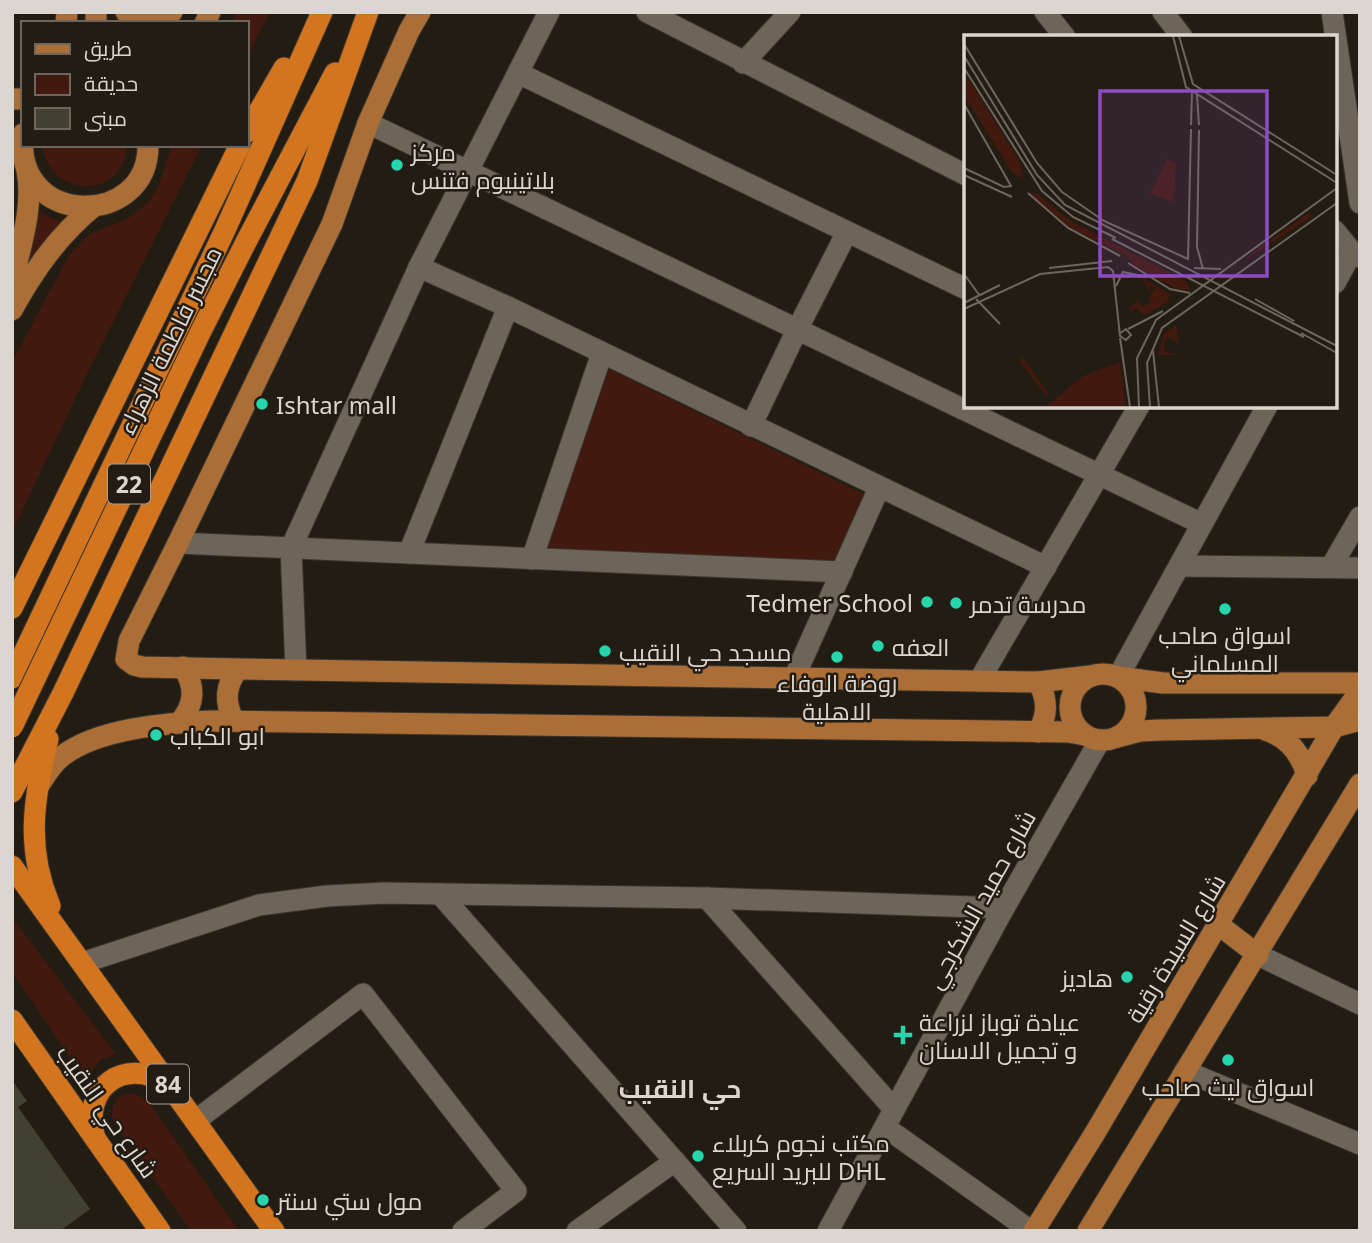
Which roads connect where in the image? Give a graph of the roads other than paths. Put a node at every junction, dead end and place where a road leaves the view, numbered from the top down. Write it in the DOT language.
graph roads {
  1 [pos="126,12"];
  2 [pos="172,12"];
  3 [pos="319,12"];
  4 [pos="368,12"];
  5 [pos="420,12"];
  6 [pos="549,12"];
  7 [pos="790,12"];
  8 [pos="1045,12"];
  9 [pos="1163,12"];
  10 [pos="1332,12"];
  11 [pos="652,13"];
  12 [pos="1063,35"];
  13 [pos="1180,35"];
  14 [pos="1335,35"];
  15 [pos="1337,46"];
  16 [pos="743,63"];
  17 [pos="519,73"];
  18 [pos="368,123"];
  19 [pos="248,130"];
  20 [pos="12,147"];
  21 [pos="21,147"];
  22 [pos="148,147"];
  23 [pos="239,147"];
  24 [pos="26,167"];
  25 [pos="468,172"];
  26 [pos="964,175"];
  27 [pos="1360,203"];
  28 [pos="93,207"];
  29 [pos="847,232"];
  30 [pos="1337,232"];
  31 [pos="1356,254"];
  32 [pos="419,267"];
  33 [pos="1337,280"];
  34 [pos="12,283"];
  35 [pos="964,288"];
  36 [pos="508,307"];
  37 [pos="12,310"];
  38 [pos="797,330"];
  39 [pos="602,353"];
  40 [pos="1138,408"];
  41 [pos="1267,408"];
  42 [pos="751,426"];
  43 [pos="1099,475"];
  44 [pos="879,488"];
  45 [pos="1360,517"];
  46 [pos="1202,524"];
  47 [pos="178,544"];
  48 [pos="291,548"];
  49 [pos="409,553"];
  50 [pos="532,559"];
  51 [pos="1180,566"];
  52 [pos="1046,567"];
  53 [pos="1331,567"];
  54 [pos="1360,568"];
  55 [pos="842,572"];
  56 [pos="12,608"];
  57 [pos="183,667"];
  58 [pos="238,669"];
  59 [pos="296,670"];
  60 [pos="1090,676"];
  61 [pos="1118,677"];
  62 [pos="12,678"];
  63 [pos="794,678"];
  64 [pos="979,681"];
  65 [pos="1038,682"];
  66 [pos="1163,683"];
  67 [pos="1360,683"];
  68 [pos="1360,691"];
  69 [pos="63,693"];
  70 [pos="12,716"];
  71 [pos="1360,720"];
  72 [pos="234,721"];
  73 [pos="180,722"];
  74 [pos="12,727"];
  75 [pos="1334,727"];
  76 [pos="1256,728"];
  77 [pos="1161,730"];
  78 [pos="1038,732"];
  79 [pos="1101,738"];
  80 [pos="1307,776"];
  81 [pos="1360,784"];
  82 [pos="37,789"];
  83 [pos="12,792"];
  84 [pos="12,866"];
  85 [pos="440,894"];
  86 [pos="707,898"];
  87 [pos="1004,908"];
  88 [pos="1219,925"];
  89 [pos="63,936"];
  90 [pos="1258,955"];
  91 [pos="82,963"];
  92 [pos="1360,1004"];
  93 [pos="12,1020"];
  94 [pos="1185,1071"];
  95 [pos="169,1085"];
  96 [pos="890,1118"];
  97 [pos="195,1121"];
  98 [pos="96,1140"];
  99 [pos="1360,1144"];
  100 [pos="675,1161"];
  101 [pos="160,1231"];
  102 [pos="274,1231"];
  103 [pos="463,1231"];
  104 [pos="577,1231"];
  105 [pos="736,1231"];
  106 [pos="828,1231"];
  107 [pos="1032,1231"];
  108 [pos="1088,1231"];
  1 -- 2 [label="main road"];
  3 -- 19 [label="highway"];
  3 -- 62 [label="highway, مجسر فاطمة الزهراء / 22"];
  4 -- 69 [label="highway"];
  4 -- 74 [label="highway, مجسر فاطمة الزهراء / 22, bridge"];
  5 -- 18 [label="main road"];
  6 -- 17 [label="street"];
  7 -- 16 [label="street"];
  8 -- 12 [label="street"];
  9 -- 13 [label="street"];
  10 -- 14 [label="street"];
  11 -- 16 [label="street"];
  15 -- 27 [label="street"];
  16 -- 26 [label="street"];
  17 -- 25 [label="street"];
  17 -- 29 [label="street"];
  18 -- 25 [label="street"];
  18 -- 47 [label="main road"];
  20 -- 24 [label="main road"];
  21 -- 24 [label="main road"];
  22 -- 28 [label="main road"];
  23 -- 56 [label="highway"];
  24 -- 28 [label="main road"];
  24 -- 34 [label="main road"];
  25 -- 32 [label="street"];
  25 -- 38 [label="street"];
  28 -- 37 [label="main road"];
  29 -- 35 [label="street"];
  29 -- 38 [label="street"];
  30 -- 31 [label="street"];
  31 -- 33 [label="street"];
  32 -- 36 [label="street"];
  32 -- 48 [label="street"];
  36 -- 39 [label="street"];
  36 -- 49 [label="street"];
  38 -- 42 [label="street"];
  38 -- 43 [label="street"];
  39 -- 42 [label="street"];
  39 -- 50 [label="street"];
  40 -- 43 [label="street"];
  41 -- 46 [label="street"];
  42 -- 44 [label="street"];
  43 -- 46 [label="street"];
  43 -- 52 [label="street"];
  44 -- 52 [label="street"];
  44 -- 55 [label="street"];
  45 -- 53 [label="street"];
  46 -- 51 [label="street"];
  47 -- 48 [label="street"];
  47 -- 57 [label="main road"];
  48 -- 49 [label="street"];
  48 -- 59 [label="street"];
  49 -- 50 [label="street"];
  50 -- 55 [label="street"];
  51 -- 53 [label="street"];
  51 -- 61 [label="street"];
  52 -- 64 [label="street"];
  53 -- 54 [label="street"];
  55 -- 63 [label="street"];
  57 -- 58 [label="main road"];
  57 -- 73 [label="main road"];
  58 -- 59 [label="main road"];
  58 -- 72 [label="main road"];
  59 -- 63 [label="main road"];
  60 -- 61 [label="main road"];
  60 -- 65 [label="main road"];
  60 -- 79 [label="main road"];
  61 -- 66 [label="main road"];
  61 -- 79 [label="main road"];
  63 -- 64 [label="main road"];
  64 -- 65 [label="main road"];
  65 -- 78 [label="main road"];
  66 -- 67 [label="main road"];
  66 -- 77 [label="main road"];
  68 -- 75 [label="main road, شارع السيدة رقية"];
  69 -- 70 [label="highway"];
  69 -- 82 [label="highway"];
  69 -- 83 [label="highway"];
  71 -- 75 [label="main road"];
  72 -- 73 [label="main road"];
  72 -- 78 [label="main road"];
  73 -- 82 [label="main road"];
  75 -- 76 [label="main road"];
  75 -- 80 [label="main road, شارع السيدة رقية"];
  76 -- 77 [label="main road"];
  76 -- 80 [label="main road"];
  77 -- 79 [label="main road"];
  78 -- 79 [label="main road"];
  79 -- 87 [label="street, شارع حميد الشكرجي"];
  80 -- 88 [label="main road, شارع السيدة رقية"];
  81 -- 90 [label="main road"];
  82 -- 89 [label="highway"];
  84 -- 89 [label="highway, 84"];
  85 -- 86 [label="street"];
  85 -- 91 [label="street"];
  85 -- 100 [label="street"];
  86 -- 87 [label="street"];
  86 -- 96 [label="street"];
  87 -- 96 [label="street, شارع حميد الشكرجي"];
  88 -- 90 [label="main road"];
  88 -- 107 [label="main road, شارع السيدة رقية"];
  89 -- 91 [label="highway, 84"];
  90 -- 92 [label="street"];
  90 -- 94 [label="main road"];
  91 -- 95 [label="highway, 84"];
  93 -- 98 [label="highway, شارع حي النقيب"];
  94 -- 99 [label="street"];
  94 -- 108 [label="main road"];
  95 -- 97 [label="highway, 84"];
  95 -- 98 [label="highway"];
  96 -- 106 [label="street, شارع حميد الشكرجي"];
  96 -- 107 [label="street"];
  97 -- 102 [label="highway, 84"];
  97 -- 103 [label="street"];
  98 -- 101 [label="highway, شارع حي النقيب"];
  100 -- 104 [label="street"];
  100 -- 105 [label="street"];
}
